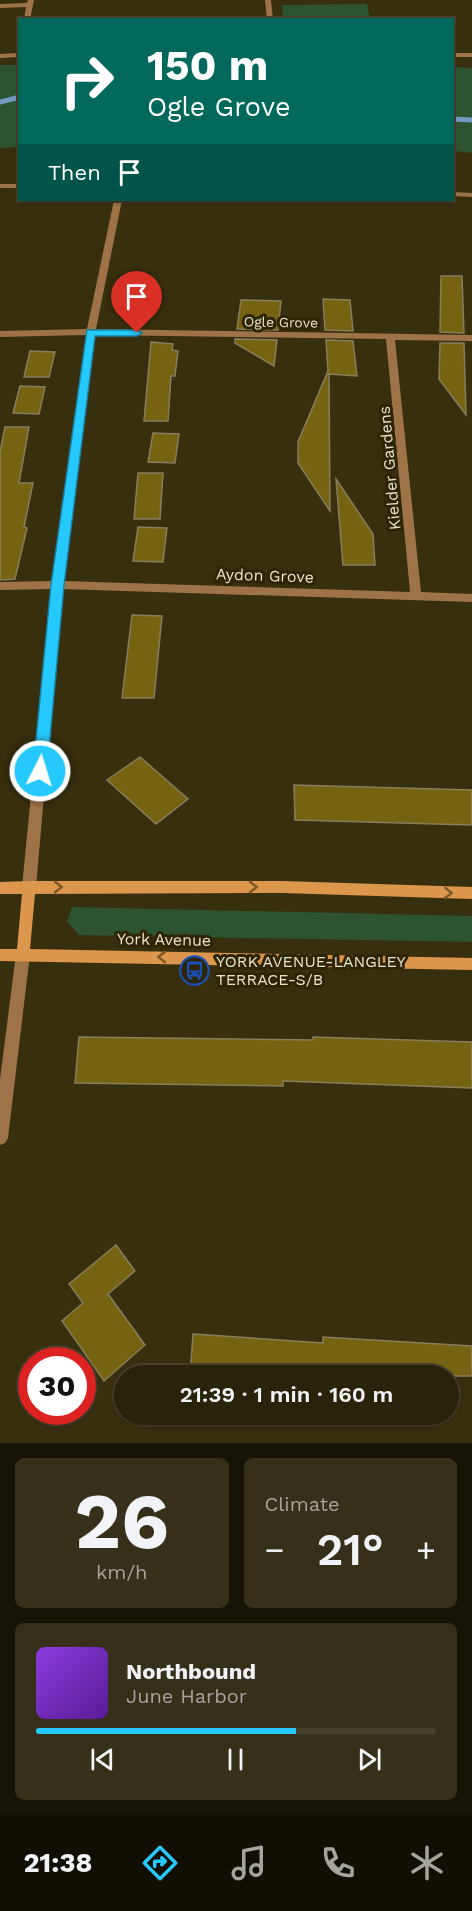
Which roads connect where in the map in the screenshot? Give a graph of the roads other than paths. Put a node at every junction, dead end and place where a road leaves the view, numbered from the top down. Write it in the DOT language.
graph roads {
  1 [pos="268,0"];
  2 [pos="31,3"];
  3 [pos="0,6"];
  4 [pos="27,18"];
  5 [pos="270,18"];
  6 [pos="18,55"];
  7 [pos="454,55"];
  8 [pos="472,55"];
  9 [pos="0,56"];
  10 [pos="0,186"];
  11 [pos="18,186"];
  12 [pos="454,194"];
  13 [pos="472,195"];
  14 [pos="118,201"];
  15 [pos="91,333"];
  16 [pos="0,334"];
  17 [pos="390,337"];
  18 [pos="472,338"];
  19 [pos="57,585"];
  20 [pos="0,586"];
  21 [pos="416,596"];
  22 [pos="472,598"];
  23 [pos="0,888"];
  24 [pos="29,888"];
  25 [pos="472,893"];
  26 [pos="23,954"];
  27 [pos="0,955"];
  28 [pos="472,964"];
  29 [pos="0,1138"];
  1 -- 5 [label="street"];
  2 -- 3 [label="street"];
  2 -- 4 [label="street"];
  6 -- 9 [label="street"];
  7 -- 8 [label="street"];
  10 -- 11 [label="street"];
  12 -- 13 [label="street"];
  14 -- 15 [label="street"];
  15 -- 16 [label="street, Ogle Grove"];
  15 -- 17 [label="street, Ogle Grove"];
  15 -- 19 [label="street"];
  17 -- 18 [label="street, Ogle Grove"];
  17 -- 21 [label="street, Kielder Gardens"];
  19 -- 20 [label="street, Aydon Grove"];
  19 -- 21 [label="street, Aydon Grove"];
  19 -- 24 [label="street"];
  21 -- 22 [label="street, Aydon Grove"];
  23 -- 24 [label="main road"];
  24 -- 25 [label="main road, one-way"];
  24 -- 26 [label="main road"];
  26 -- 27 [label="main road, York Avenue"];
  28 -- 26 [label="main road, York Avenue, one-way"];
  26 -- 29 [label="street"];
}
